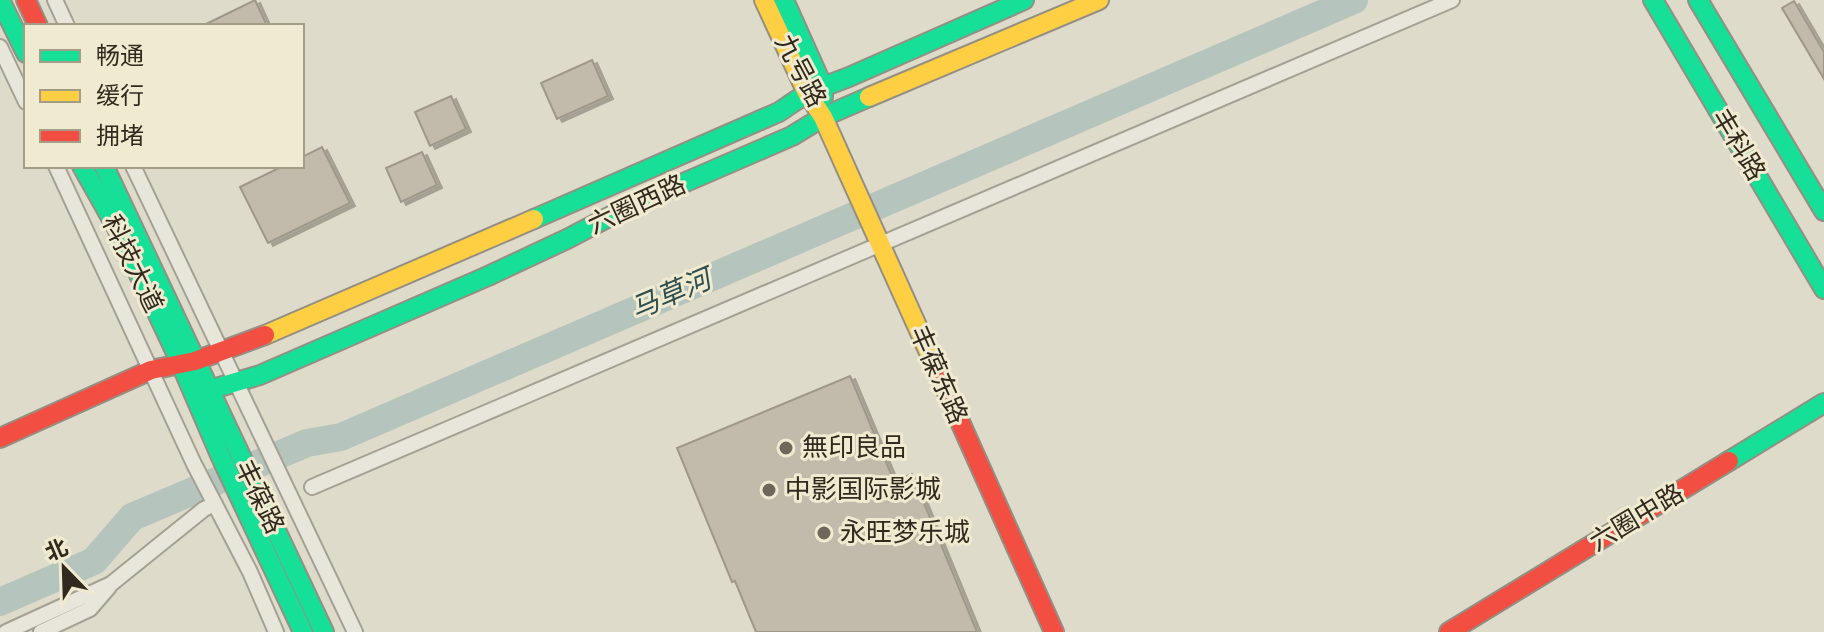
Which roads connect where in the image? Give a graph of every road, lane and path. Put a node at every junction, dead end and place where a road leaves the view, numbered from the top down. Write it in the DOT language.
graph roads {
  1 [pos="0,0"];
  2 [pos="26,0"];
  3 [pos="55,0"];
  4 [pos="764,0"];
  5 [pos="784,0"];
  6 [pos="1024,0"];
  7 [pos="1099,0"];
  8 [pos="1452,0"];
  9 [pos="1653,0"];
  10 [pos="1698,0"];
  11 [pos="37,24"];
  12 [pos="66,24"];
  13 [pos="0,47"];
  14 [pos="24,49"];
  15 [pos="815,90"];
  16 [pos="24,98"];
  17 [pos="823,117"];
  18 [pos="57,168"];
  19 [pos="83,168"];
  20 [pos="105,168"];
  21 [pos="134,168"];
  22 [pos="1824,211"];
  23 [pos="878,240"];
  24 [pos="1824,289"];
  25 [pos="222,352"];
  26 [pos="188,362"];
  27 [pos="151,370"];
  28 [pos="237,382"];
  29 [pos="209,390"];
  30 [pos="1824,403"];
  31 [pos="0,438"];
  32 [pos="228,451"];
  33 [pos="312,487"];
  34 [pos="250,497"];
  35 [pos="215,504"];
  36 [pos="111,584"];
  37 [pos="6,632"];
  38 [pos="41,632"];
  39 [pos="276,632"];
  40 [pos="303,632"];
  41 [pos="324,632"];
  42 [pos="355,632"];
  43 [pos="1054,632"];
  44 [pos="1449,632"];
  1 -- 14 [label="main road"];
  2 -- 11 [label="main road"];
  3 -- 12 [label="street"];
  4 -- 15 [label="main road, 九号路"];
  5 -- 15 [label="main road, 九号路"];
  6 -- 15 [label="main road, 六圈西路"];
  7 -- 17 [label="main road, 六圈西路"];
  8 -- 23 [label="street"];
  9 -- 24 [label="main road, 丰科路"];
  10 -- 22 [label="main road, 丰科路"];
  13 -- 16 [label="street"];
  15 -- 17 [label="main road, 九号路"];
  15 -- 25 [label="main road, 六圈西路"];
  17 -- 23 [label="main road, 丰葆东路"];
  17 -- 28 [label="main road, 六圈西路"];
  18 -- 27 [label="street"];
  19 -- 26 [label="main road, 科技大道"];
  20 -- 26 [label="main road, 科技大道"];
  21 -- 25 [label="street"];
  23 -- 33 [label="street"];
  23 -- 43 [label="main road, 丰葆东路"];
  25 -- 26 [label="main road, 六圈西路"];
  25 -- 28 [label="street"];
  26 -- 27 [label="main road, 六圈西路"];
  26 -- 29 [label="main road"];
  26 -- 32 [label="main road, 丰葆路"];
  27 -- 31 [label="main road, 六圈西路"];
  27 -- 35 [label="street"];
  28 -- 29 [label="main road, 六圈西路"];
  28 -- 42 [label="street"];
  29 -- 32 [label="main road, 丰葆路"];
  30 -- 44 [label="main road, 六圈中路"];
  32 -- 34 [label="main road, 丰葆路"];
  34 -- 40 [label="main road, 丰葆路"];
  34 -- 41 [label="main road, 丰葆路"];
  35 -- 36 [label="street"];
  35 -- 39 [label="street"];
  36 -- 37 [label="street"];
  36 -- 38 [label="street"];
}
